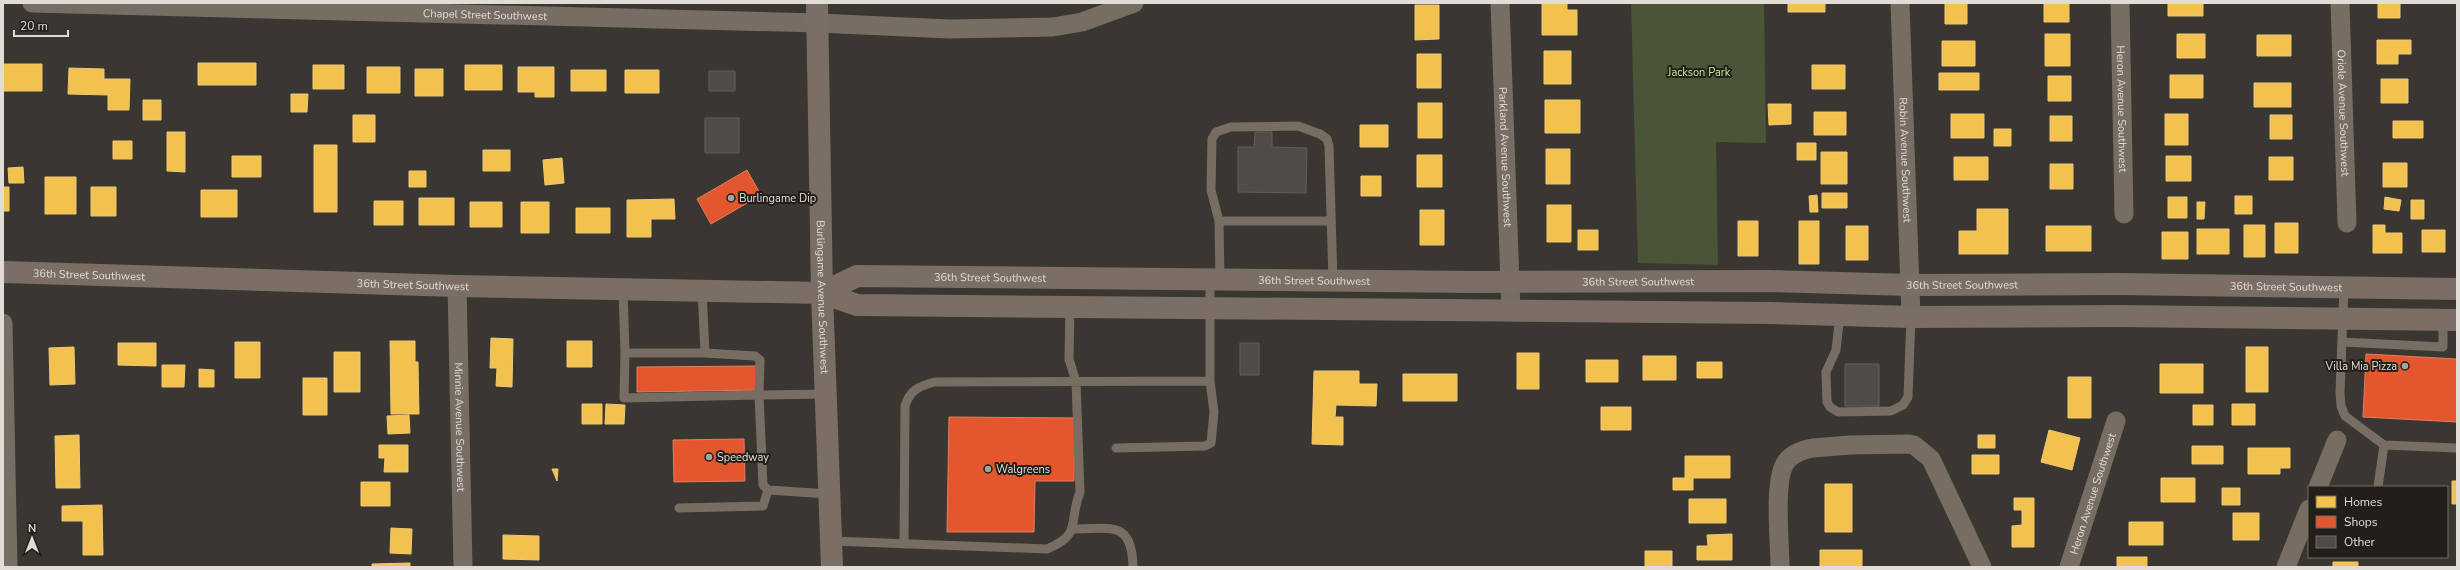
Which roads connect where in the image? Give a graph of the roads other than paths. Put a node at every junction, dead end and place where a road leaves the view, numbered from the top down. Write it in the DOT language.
graph roads {
  1 [pos="32,3"];
  2 [pos="1134,3"];
  3 [pos="1500,3"];
  4 [pos="1900,3"];
  5 [pos="2120,3"];
  6 [pos="2340,3"];
  7 [pos="266,6"];
  8 [pos="817,13"];
  9 [pos="2124,214"];
  10 [pos="1219,221"];
  11 [pos="1331,221"];
  12 [pos="2347,223"];
  13 [pos="3,272"];
  14 [pos="1158,279"];
  15 [pos="1215,280"];
  16 [pos="1333,281"];
  17 [pos="1509,281"];
  18 [pos="1910,285"];
  19 [pos="457,286"];
  20 [pos="2344,287"];
  21 [pos="623,289"];
  22 [pos="702,290"];
  23 [pos="2457,290"];
  24 [pos="822,293"];
  25 [pos="1070,307"];
  26 [pos="1209,310"];
  27 [pos="1511,311"];
  28 [pos="1840,315"];
  29 [pos="1911,317"];
  30 [pos="2343,319"];
  31 [pos="2450,320"];
  32 [pos="3,323"];
  33 [pos="2342,342"];
  34 [pos="625,353"];
  35 [pos="706,354"];
  36 [pos="1210,381"];
  37 [pos="1076,382"];
  38 [pos="826,394"];
  39 [pos="760,395"];
  40 [pos="2116,421"];
  41 [pos="2337,440"];
  42 [pos="2384,445"];
  43 [pos="1116,448"];
  44 [pos="2457,448"];
  45 [pos="2318,486"];
  46 [pos="2378,486"];
  47 [pos="768,490"];
  48 [pos="829,494"];
  49 [pos="679,508"];
  50 [pos="2308,512"];
  51 [pos="1074,528"];
  52 [pos="832,540"];
  53 [pos="904,544"];
  54 [pos="8,567"];
  55 [pos="463,567"];
  56 [pos="832,567"];
  57 [pos="1133,567"];
  58 [pos="1780,567"];
  59 [pos="1982,567"];
  60 [pos="2069,567"];
  61 [pos="2286,567"];
  1 -- 7 [label="street, Chapel Street Southwest"];
  2 -- 8 [label="street, Chapel Street Southwest"];
  3 -- 17 [label="street, Parkland Avenue Southwest"];
  4 -- 18 [label="street, Robin Avenue Southwest"];
  5 -- 9 [label="street, Heron Avenue Southwest"];
  6 -- 12 [label="street, Oriole Avenue Southwest"];
  7 -- 8 [label="street, Chapel Street Southwest"];
  8 -- 24 [label="street, Burlingame Avenue Southwest"];
  10 -- 11 [label="lane"];
  10 -- 11 [label="lane"];
  10 -- 15 [label="lane"];
  11 -- 16 [label="lane"];
  13 -- 19 [label="street, 36th Street Southwest"];
  14 -- 15 [label="street, 36th Street Southwest"];
  14 -- 24 [label="street, 36th Street Southwest"];
  14 -- 25 [label="street"];
  15 -- 16 [label="street, 36th Street Southwest"];
  15 -- 26 [label="lane"];
  16 -- 17 [label="street, 36th Street Southwest"];
  17 -- 18 [label="street, 36th Street Southwest"];
  17 -- 27 [label="street, Parkland Avenue Southwest"];
  18 -- 20 [label="street, 36th Street Southwest"];
  18 -- 29 [label="street, Robin Avenue Southwest"];
  19 -- 21 [label="street, 36th Street Southwest"];
  19 -- 55 [label="street, Minnie Avenue Southwest"];
  20 -- 23 [label="street, 36th Street Southwest"];
  20 -- 30 [label="lane"];
  21 -- 22 [label="street, 36th Street Southwest"];
  21 -- 34 [label="lane"];
  22 -- 24 [label="street, 36th Street Southwest"];
  22 -- 35 [label="lane"];
  24 -- 25 [label="street, 36th Street Southwest"];
  24 -- 38 [label="street, Burlingame Avenue Southwest"];
  25 -- 26 [label="street, 36th Street Southwest"];
  25 -- 37 [label="lane"];
  26 -- 27 [label="street, 36th Street Southwest"];
  26 -- 36 [label="lane"];
  27 -- 28 [label="street, 36th Street Southwest"];
  28 -- 29 [label="street, 36th Street Southwest"];
  28 -- 29 [label="lane"];
  29 -- 30 [label="street, 36th Street Southwest"];
  30 -- 31 [label="street, 36th Street Southwest"];
  30 -- 33 [label="lane"];
  31 -- 33 [label="lane"];
  32 -- 54 [label="street"];
  33 -- 42 [label="lane"];
  34 -- 35 [label="lane"];
  34 -- 39 [label="lane"];
  35 -- 39 [label="lane"];
  36 -- 37 [label="lane"];
  36 -- 43 [label="lane"];
  37 -- 51 [label="lane"];
  37 -- 53 [label="lane"];
  38 -- 39 [label="lane"];
  38 -- 48 [label="street, Burlingame Avenue Southwest"];
  39 -- 47 [label="lane"];
  40 -- 60 [label="street, Heron Avenue Southwest"];
  41 -- 45 [label="street"];
  42 -- 44 [label="lane"];
  42 -- 46 [label="lane"];
  47 -- 48 [label="lane"];
  47 -- 49 [label="lane"];
  48 -- 52 [label="street, Burlingame Avenue Southwest"];
  50 -- 61 [label="street"];
  51 -- 53 [label="lane"];
  51 -- 57 [label="lane"];
  52 -- 53 [label="lane"];
  52 -- 56 [label="street, Burlingame Avenue Southwest"];
  58 -- 59 [label="street"];
}
